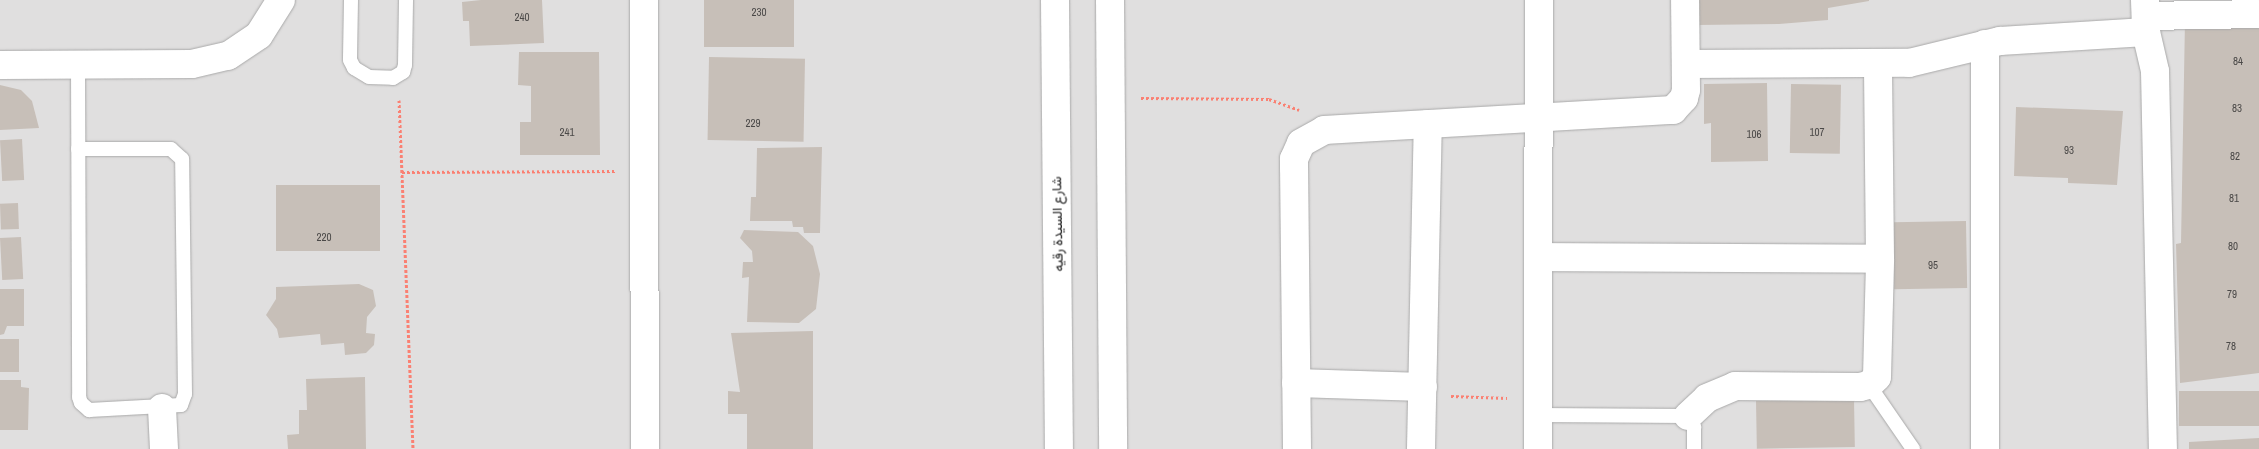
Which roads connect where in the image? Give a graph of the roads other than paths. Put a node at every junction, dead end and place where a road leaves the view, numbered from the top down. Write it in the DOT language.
graph roads {
  1 [pos="281,0"];
  2 [pos="351,0"];
  3 [pos="406,0"];
  4 [pos="644,0"];
  5 [pos="1055,0"];
  6 [pos="1110,0"];
  7 [pos="1539,0"];
  8 [pos="1685,0"];
  9 [pos="2259,14"];
  10 [pos="2146,16"];
  11 [pos="1985,44"];
  12 [pos="78,64"];
  13 [pos="1687,64"];
  14 [pos="0,65"];
  15 [pos="1878,65"];
  16 [pos="1539,116"];
  17 [pos="1428,124"];
  18 [pos="78,149"];
  19 [pos="1538,257"];
  20 [pos="1880,259"];
  21 [pos="1296,383"];
  22 [pos="1869,385"];
  23 [pos="1423,387"];
  24 [pos="1538,407"];
  25 [pos="162,408"];
  26 [pos="1688,416"];
  27 [pos="164,449"];
  28 [pos="645,449"];
  29 [pos="1059,449"];
  30 [pos="1113,449"];
  31 [pos="1297,449"];
  32 [pos="1421,449"];
  33 [pos="1538,449"];
  34 [pos="1694,449"];
  35 [pos="1913,449"];
  36 [pos="1985,449"];
  37 [pos="2163,449"];
  1 -- 12 [label="street"];
  2 -- 3 [label="lane"];
  4 -- 28 [label="street"];
  5 -- 29 [label="street, شارع السيدة رقيه"];
  6 -- 30 [label="street"];
  7 -- 16 [label="street"];
  8 -- 13 [label="street"];
  9 -- 10 [label="street"];
  10 -- 11 [label="street"];
  10 -- 37 [label="street"];
  11 -- 15 [label="street"];
  11 -- 36 [label="street"];
  12 -- 14 [label="street"];
  12 -- 18 [label="lane"];
  13 -- 15 [label="street"];
  13 -- 16 [label="street"];
  15 -- 20 [label="street"];
  16 -- 17 [label="street"];
  16 -- 19 [label="street"];
  17 -- 21 [label="street"];
  17 -- 23 [label="street"];
  18 -- 25 [label="lane"];
  18 -- 25 [label="lane"];
  19 -- 20 [label="street"];
  19 -- 24 [label="street"];
  20 -- 22 [label="street"];
  21 -- 23 [label="street"];
  21 -- 31 [label="street"];
  22 -- 26 [label="street"];
  22 -- 35 [label="lane"];
  23 -- 32 [label="street"];
  24 -- 26 [label="lane"];
  24 -- 33 [label="street"];
  25 -- 27 [label="street"];
  26 -- 34 [label="lane"];
}
